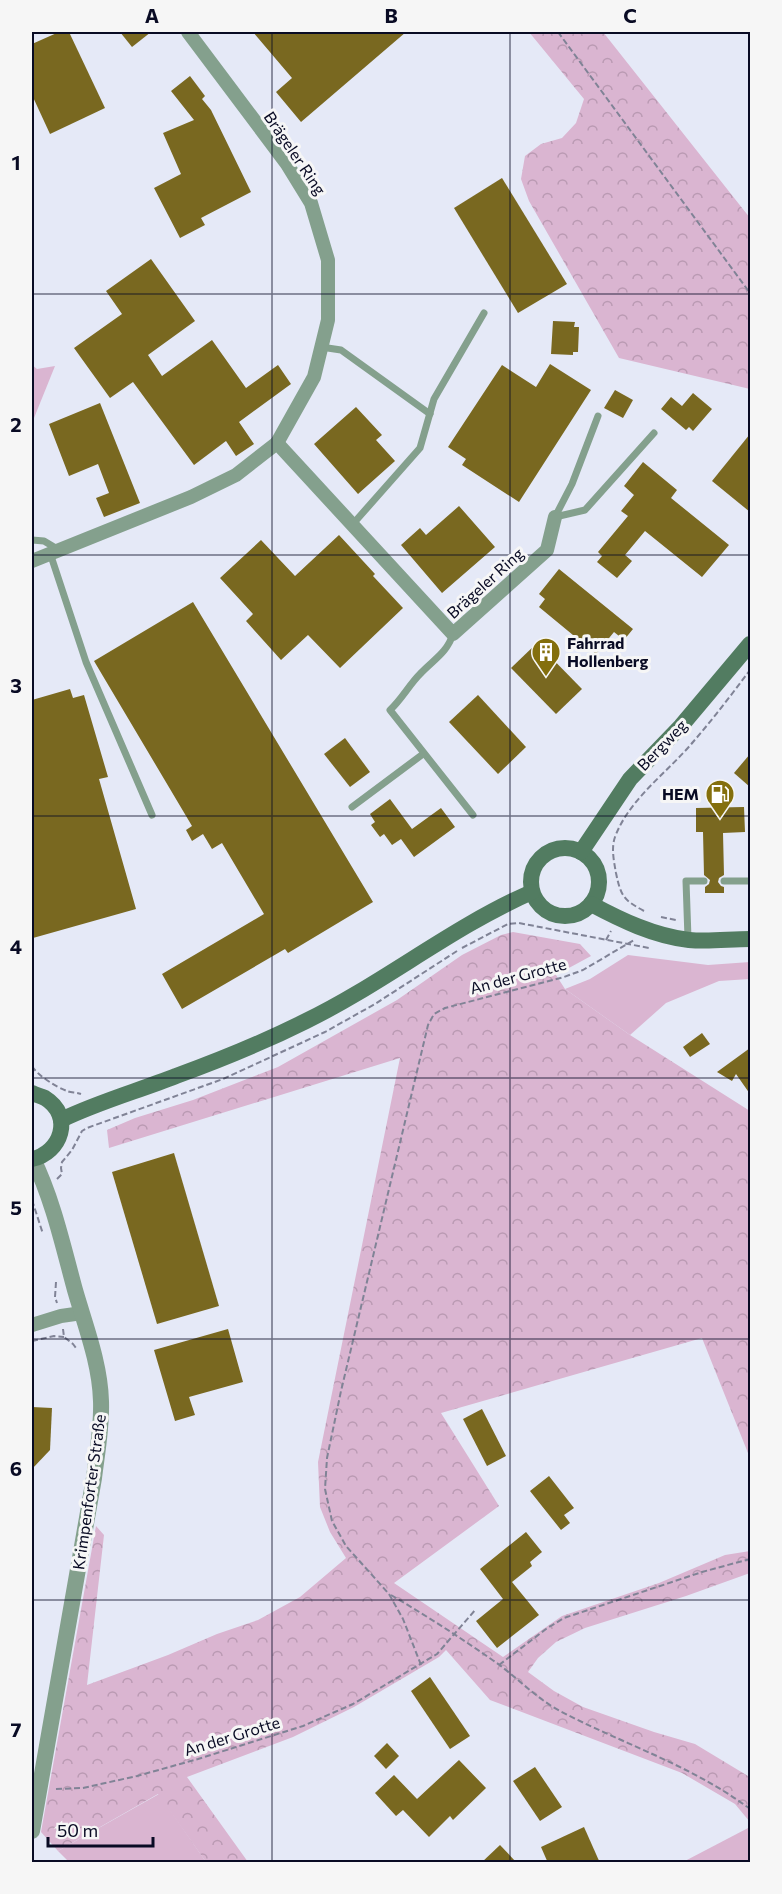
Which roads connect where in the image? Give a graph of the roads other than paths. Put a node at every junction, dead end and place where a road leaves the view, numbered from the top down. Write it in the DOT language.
graph roads {
  1 [pos="188,32"];
  2 [pos="484,313"];
  3 [pos="321,347"];
  4 [pos="430,414"];
  5 [pos="598,416"];
  6 [pos="654,433"];
  7 [pos="277,443"];
  8 [pos="555,517"];
  9 [pos="352,525"];
  10 [pos="32,540"];
  11 [pos="55,551"];
  12 [pos="32,561"];
  13 [pos="453,634"];
  14 [pos="750,644"];
  15 [pos="423,754"];
  16 [pos="352,807"];
  17 [pos="152,815"];
  18 [pos="473,815"];
  19 [pos="581,852"];
  20 [pos="704,881"];
  21 [pos="724,881"];
  22 [pos="750,881"];
  23 [pos="532,892"];
  24 [pos="591,904"];
  25 [pos="750,939"];
  26 [pos="688,940"];
  27 [pos="32,1093"];
  28 [pos="61,1120"];
  29 [pos="32,1159"];
  30 [pos="82,1313"];
  31 [pos="32,1325"];
  32 [pos="32,1831"];
  1 -- 3 [label="street, Brägeler Ring"];
  2 -- 4 [label="lane"];
  3 -- 4 [label="lane"];
  3 -- 7 [label="street, Brägeler Ring"];
  4 -- 9 [label="lane"];
  5 -- 8 [label="lane"];
  6 -- 8 [label="lane"];
  7 -- 9 [label="street, Brägeler Ring"];
  7 -- 11 [label="street, Brägeler Ring"];
  8 -- 13 [label="street, Brägeler Ring"];
  9 -- 13 [label="street, Brägeler Ring"];
  10 -- 11 [label="lane"];
  11 -- 12 [label="street, Brägeler Ring"];
  11 -- 17 [label="lane"];
  13 -- 15 [label="lane"];
  14 -- 19 [label="main road, Bergweg"];
  15 -- 16 [label="lane"];
  15 -- 18 [label="lane"];
  19 -- 23 [label="main road"];
  19 -- 24 [label="main road"];
  20 -- 26 [label="lane"];
  21 -- 22 [label="lane"];
  23 -- 24 [label="main road"];
  23 -- 28 [label="main road"];
  24 -- 26 [label="main road"];
  25 -- 26 [label="main road"];
  27 -- 28 [label="main road"];
  28 -- 29 [label="main road"];
  29 -- 30 [label="street, Krimpenforter Straße"];
  30 -- 31 [label="street"];
  30 -- 32 [label="street, Krimpenforter Straße"];
}
